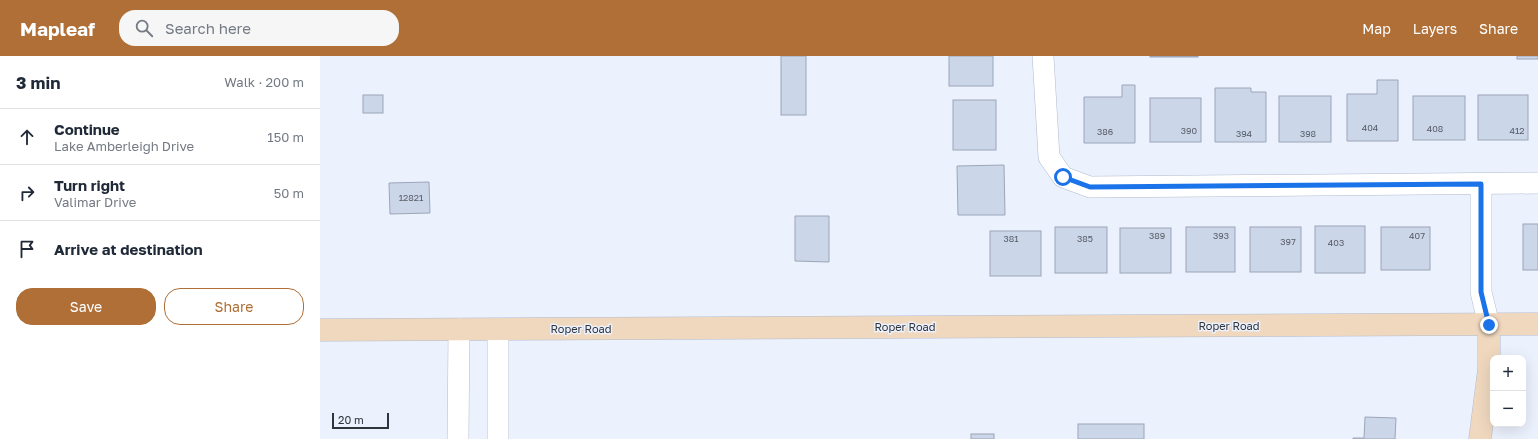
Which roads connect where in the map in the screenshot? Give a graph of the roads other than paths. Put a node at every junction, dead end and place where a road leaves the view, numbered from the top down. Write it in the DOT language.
graph roads {
  1 [pos="1043,56"];
  2 [pos="1538,183"];
  3 [pos="1481,184"];
  4 [pos="1538,324"];
  5 [pos="1489,325"];
  6 [pos="459,329"];
  7 [pos="498,329"];
  8 [pos="320,330"];
  9 [pos="458,439"];
  10 [pos="498,439"];
  11 [pos="1480,439"];
  1 -- 3 [label="street"];
  2 -- 3 [label="street"];
  3 -- 5 [label="street"];
  4 -- 5 [label="street, Roper Road"];
  5 -- 7 [label="street, Roper Road"];
  5 -- 11 [label="street"];
  6 -- 7 [label="street, Roper Road"];
  6 -- 8 [label="street, Roper Road"];
  6 -- 9 [label="street"];
  7 -- 10 [label="street"];
}
